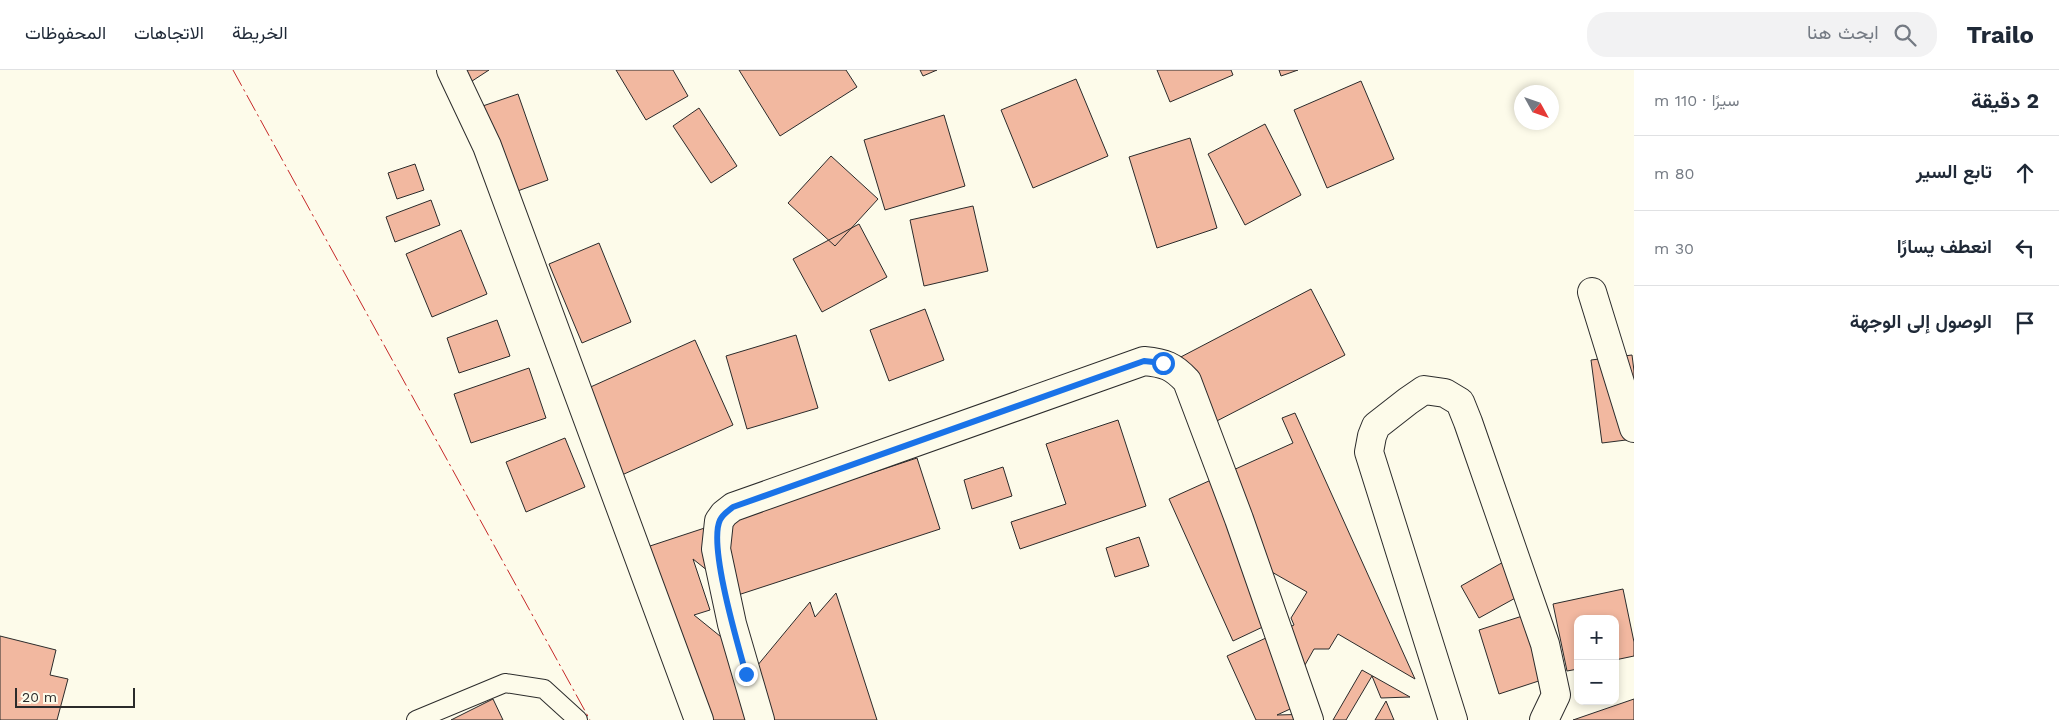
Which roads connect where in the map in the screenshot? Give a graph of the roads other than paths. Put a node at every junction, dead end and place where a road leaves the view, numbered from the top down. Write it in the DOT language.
graph roads {
  1 [pos="451,70"];
  2 [pos="1592,292"];
  3 [pos="1634,428"];
  4 [pos="416,720"];
  5 [pos="578,720"];
  6 [pos="699,720"];
  7 [pos="760,720"];
  8 [pos="1310,720"];
  9 [pos="1453,720"];
  10 [pos="1544,720"];
  1 -- 6 [label="street"];
  2 -- 3 [label="street"];
  4 -- 5 [label="lane"];
  7 -- 8 [label="street"];
  9 -- 10 [label="street"];
}
